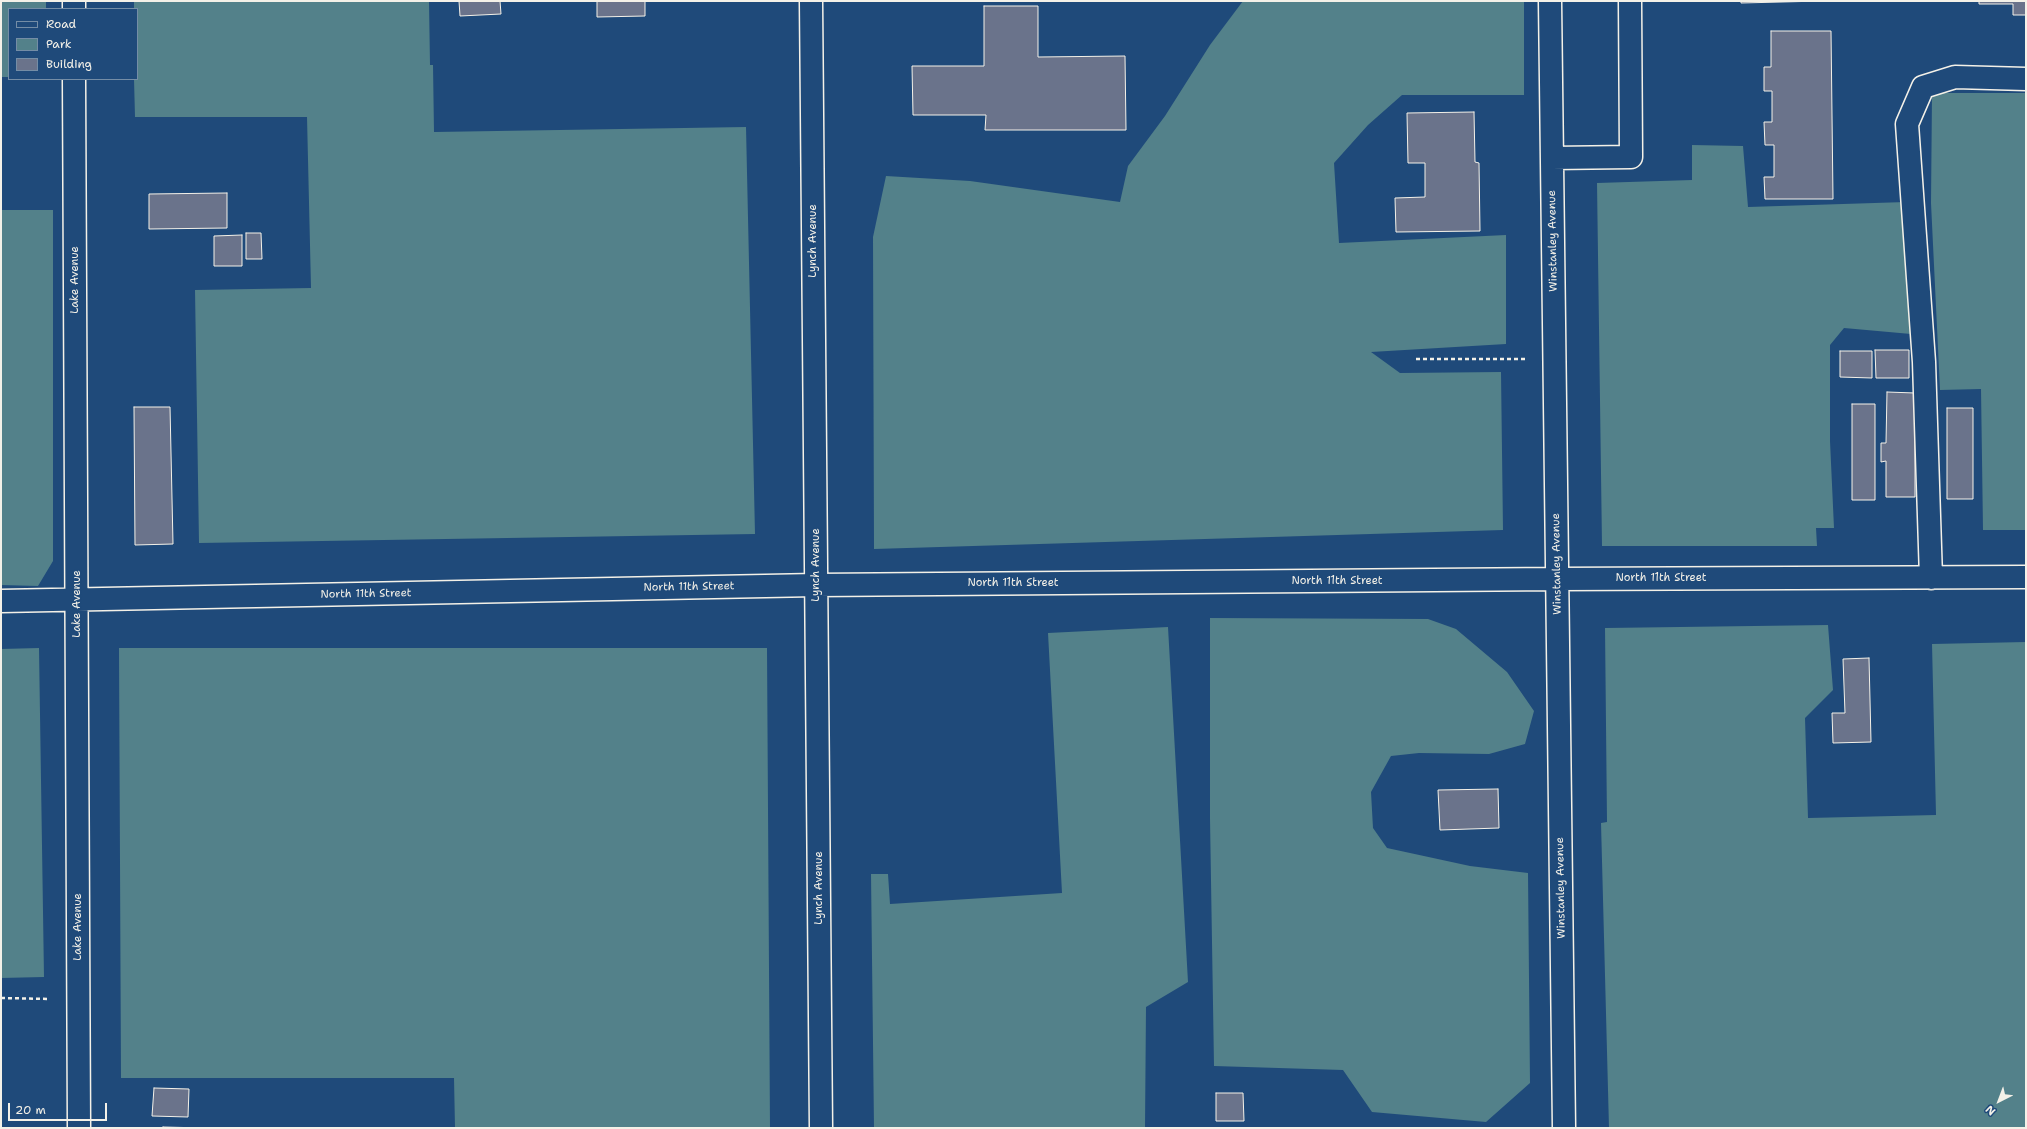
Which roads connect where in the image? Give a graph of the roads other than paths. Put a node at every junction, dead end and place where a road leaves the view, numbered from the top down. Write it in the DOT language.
graph roads {
  1 [pos="811,1"];
  2 [pos="1550,1"];
  3 [pos="1630,1"];
  4 [pos="2026,79"];
  5 [pos="74,80"];
  6 [pos="1552,158"];
  7 [pos="2026,577"];
  8 [pos="1931,578"];
  9 [pos="1557,579"];
  10 [pos="816,585"];
  11 [pos="76,599"];
  12 [pos="1,601"];
  13 [pos="79,1128"];
  14 [pos="821,1128"];
  15 [pos="1564,1128"];
  1 -- 10 [label="street, Lynch Avenue"];
  2 -- 6 [label="street, Winstanley Avenue"];
  3 -- 6 [label="street"];
  4 -- 8 [label="street"];
  5 -- 11 [label="street, Lake Avenue"];
  6 -- 9 [label="street, Winstanley Avenue"];
  7 -- 8 [label="street, North 11th Street"];
  8 -- 9 [label="street, North 11th Street"];
  9 -- 10 [label="street, North 11th Street"];
  9 -- 15 [label="street, Winstanley Avenue"];
  10 -- 11 [label="street, North 11th Street"];
  10 -- 14 [label="street, Lynch Avenue"];
  11 -- 12 [label="street, North 11th Street"];
  11 -- 13 [label="street, Lake Avenue"];
}
